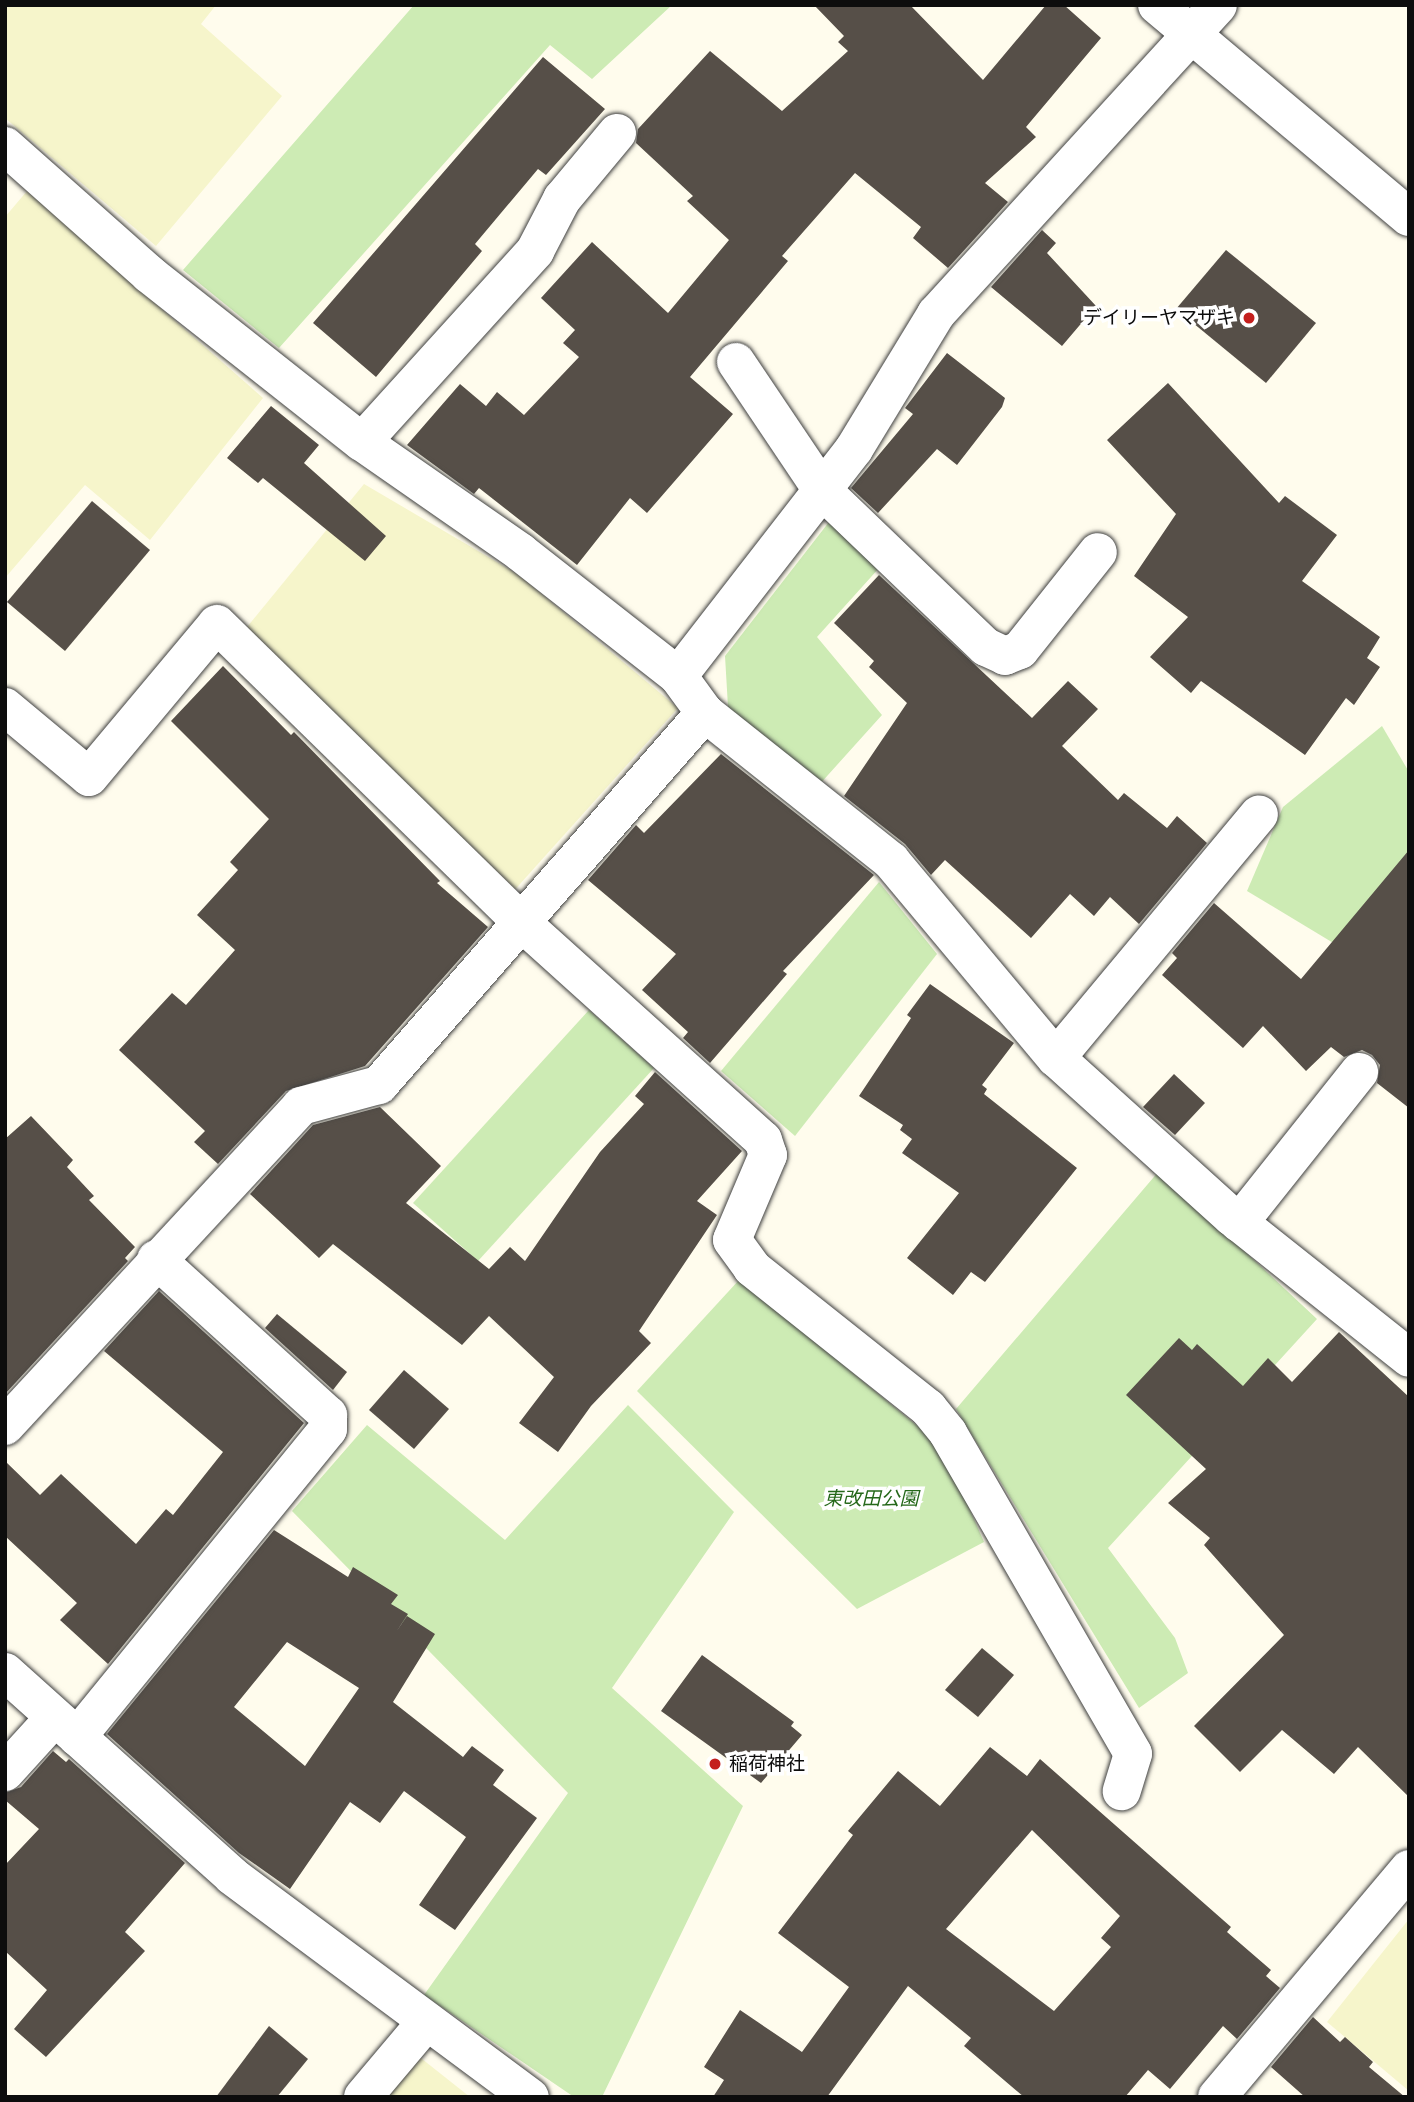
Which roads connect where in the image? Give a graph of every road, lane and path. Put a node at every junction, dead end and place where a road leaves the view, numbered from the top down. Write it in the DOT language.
graph roads {
  1 [pos="1157,5"];
  2 [pos="1218,5"];
  3 [pos="1193,36"];
  4 [pos="617,133"];
  5 [pos="5,146"];
  6 [pos="1409,217"];
  7 [pos="736,362"];
  8 [pos="362,442"];
  9 [pos="822,490"];
  10 [pos="1098,552"];
  11 [pos="678,676"];
  12 [pos="5,707"];
  13 [pos="705,713"];
  14 [pos="1259,814"];
  15 [pos="522,923"];
  16 [pos="1056,1058"];
  17 [pos="1359,1072"];
  18 [pos="1240,1223"];
  19 [pos="156,1259"];
  20 [pos="1409,1358"];
  21 [pos="5,1426"];
  22 [pos="5,1672"];
  23 [pos="66,1727"];
  24 [pos="5,1772"];
  25 [pos="1122,1791"];
  26 [pos="1409,1869"];
  27 [pos="427,2021"];
  28 [pos="363,2097"];
  29 [pos="530,2097"];
  30 [pos="1217,2097"];
  1 -- 3 [label="street"];
  2 -- 3 [label="street"];
  3 -- 6 [label="street"];
  3 -- 9 [label="street"];
  4 -- 8 [label="street"];
  5 -- 8 [label="street"];
  7 -- 9 [label="street"];
  8 -- 11 [label="street"];
  9 -- 10 [label="street"];
  9 -- 11 [label="street"];
  11 -- 13 [label="street"];
  12 -- 15 [label="street"];
  13 -- 15 [label="street"];
  13 -- 16 [label="street"];
  14 -- 16 [label="street"];
  15 -- 19 [label="street"];
  15 -- 25 [label="street"];
  16 -- 18 [label="street"];
  17 -- 18 [label="street"];
  18 -- 20 [label="street"];
  19 -- 21 [label="street"];
  19 -- 23 [label="street"];
  22 -- 23 [label="street"];
  23 -- 24 [label="street"];
  23 -- 27 [label="street"];
  26 -- 30 [label="street"];
  27 -- 28 [label="street"];
  27 -- 29 [label="street"];
}
